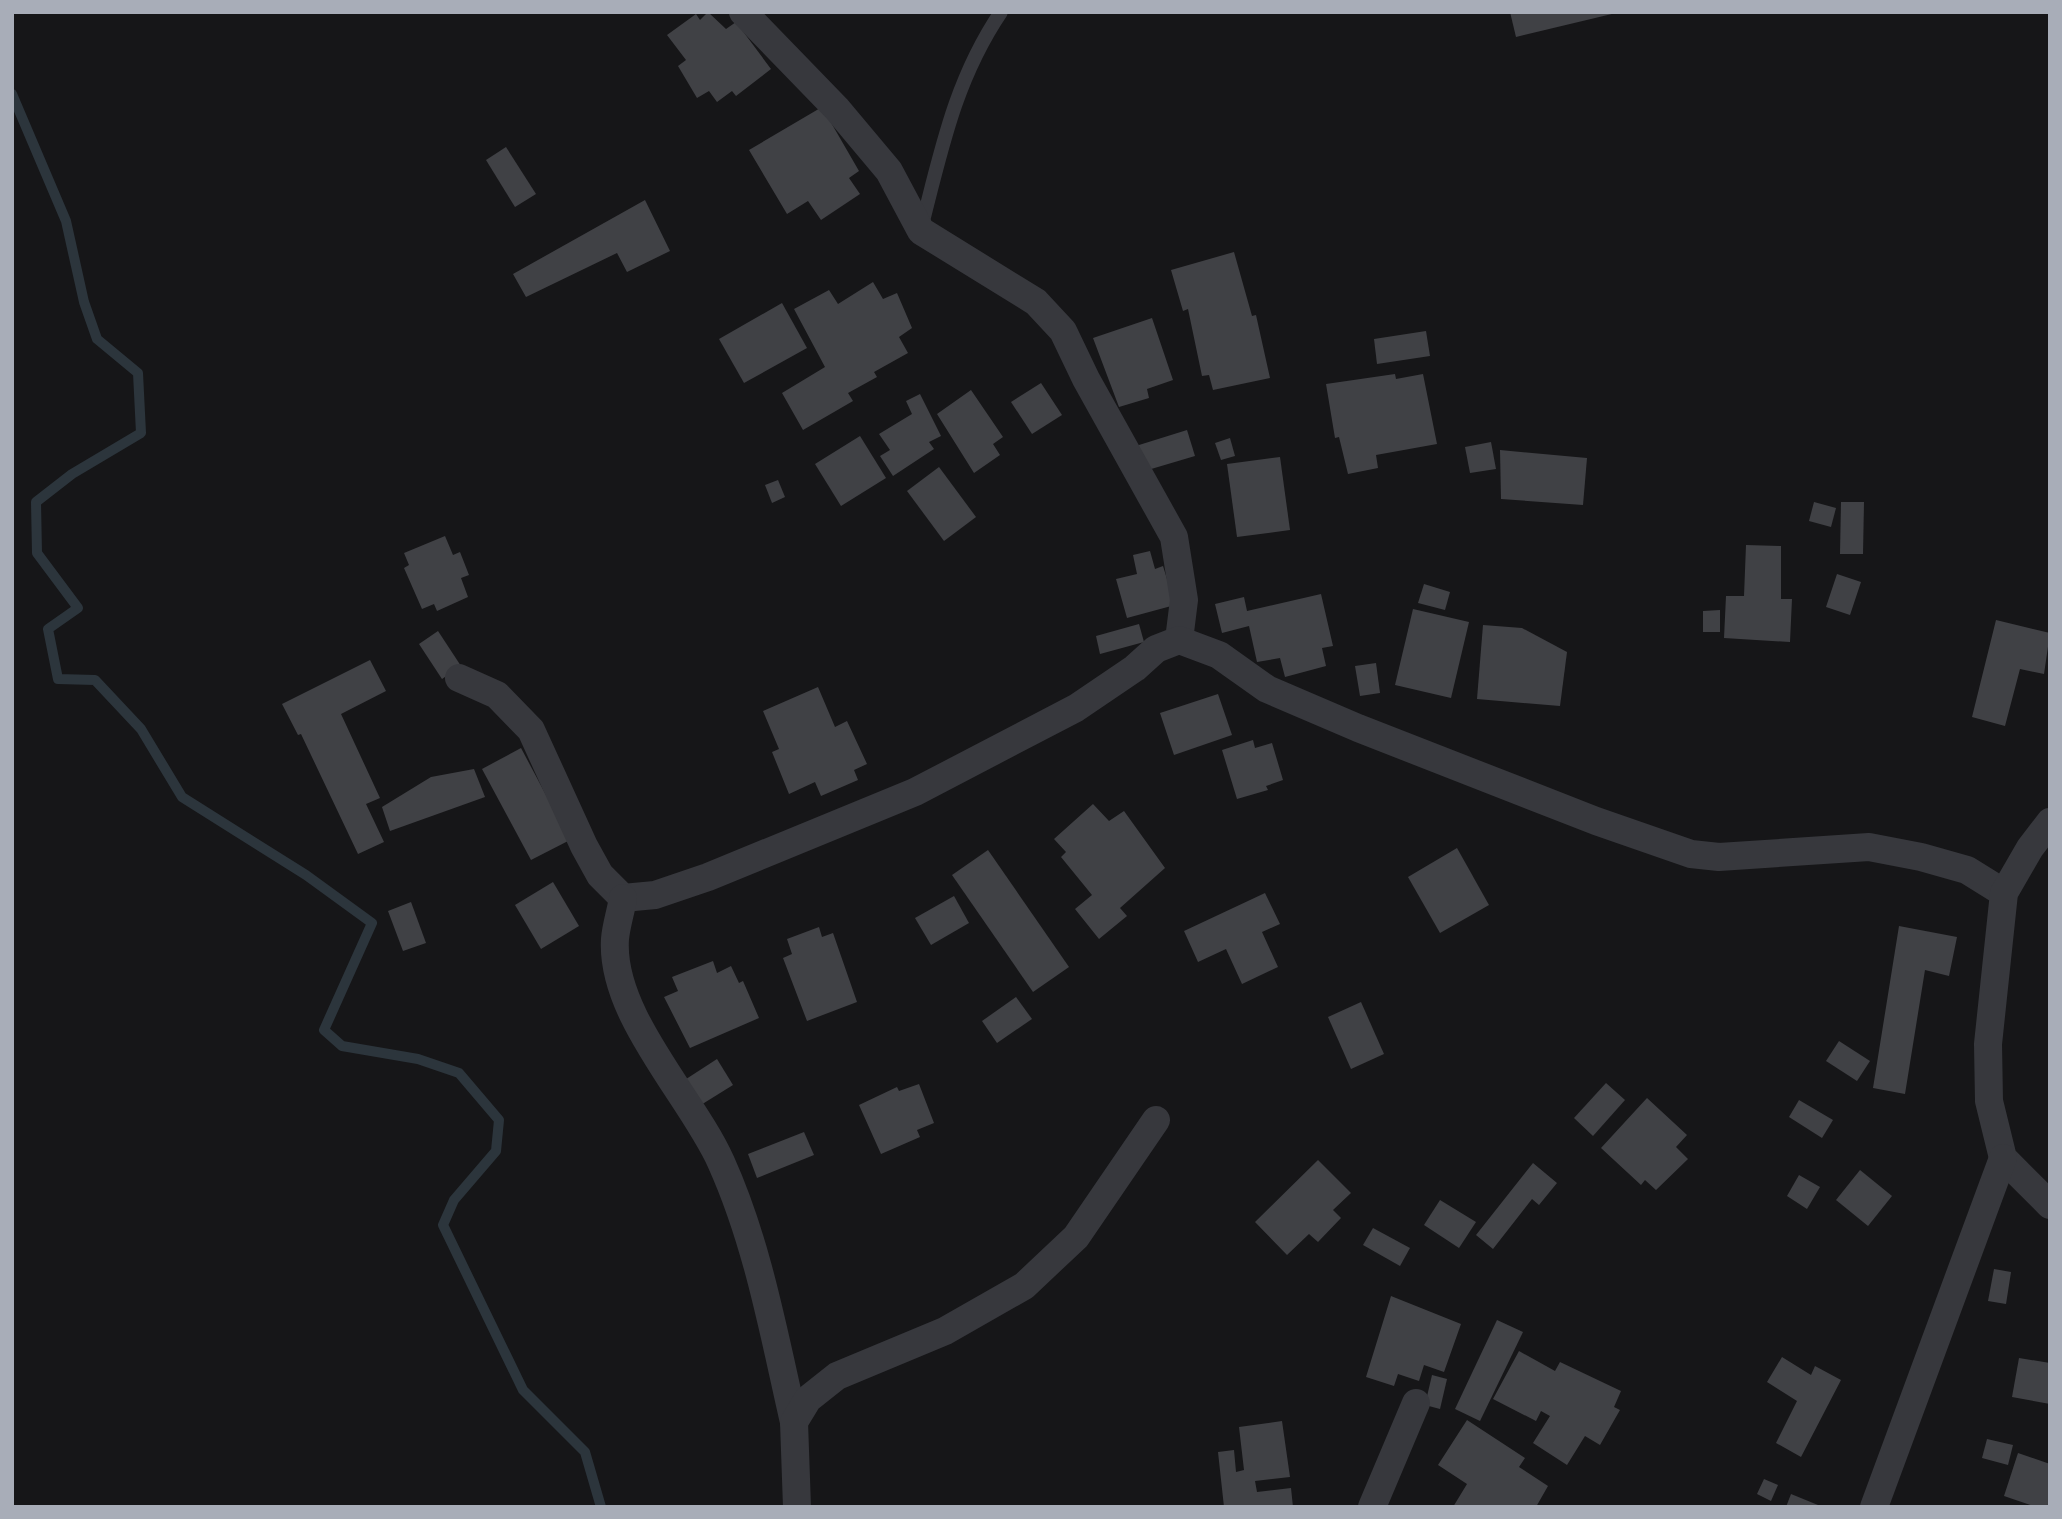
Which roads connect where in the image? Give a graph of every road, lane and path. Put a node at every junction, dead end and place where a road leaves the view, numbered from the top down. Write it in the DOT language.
graph roads {
  1 [pos="743,12"];
  2 [pos="1001,12"];
  3 [pos="921,230"];
  4 [pos="1179,640"];
  5 [pos="459,678"];
  6 [pos="2050,822"];
  7 [pos="2004,893"];
  8 [pos="623,898"];
  9 [pos="1156,1120"];
  10 [pos="2003,1157"];
  11 [pos="2050,1205"];
  12 [pos="1416,1403"];
  13 [pos="794,1422"];
  14 [pos="797,1507"];
  15 [pos="1372,1507"];
  16 [pos="1874,1507"];
  1 -- 3 [label="street"];
  2 -- 3 [label="lane"];
  3 -- 4 [label="street"];
  4 -- 7 [label="street"];
  4 -- 8 [label="street"];
  5 -- 8 [label="street"];
  6 -- 7 [label="street"];
  7 -- 10 [label="street"];
  8 -- 13 [label="street"];
  9 -- 13 [label="street"];
  10 -- 11 [label="street"];
  10 -- 16 [label="street"];
  12 -- 15 [label="street"];
  13 -- 14 [label="street"];
}
